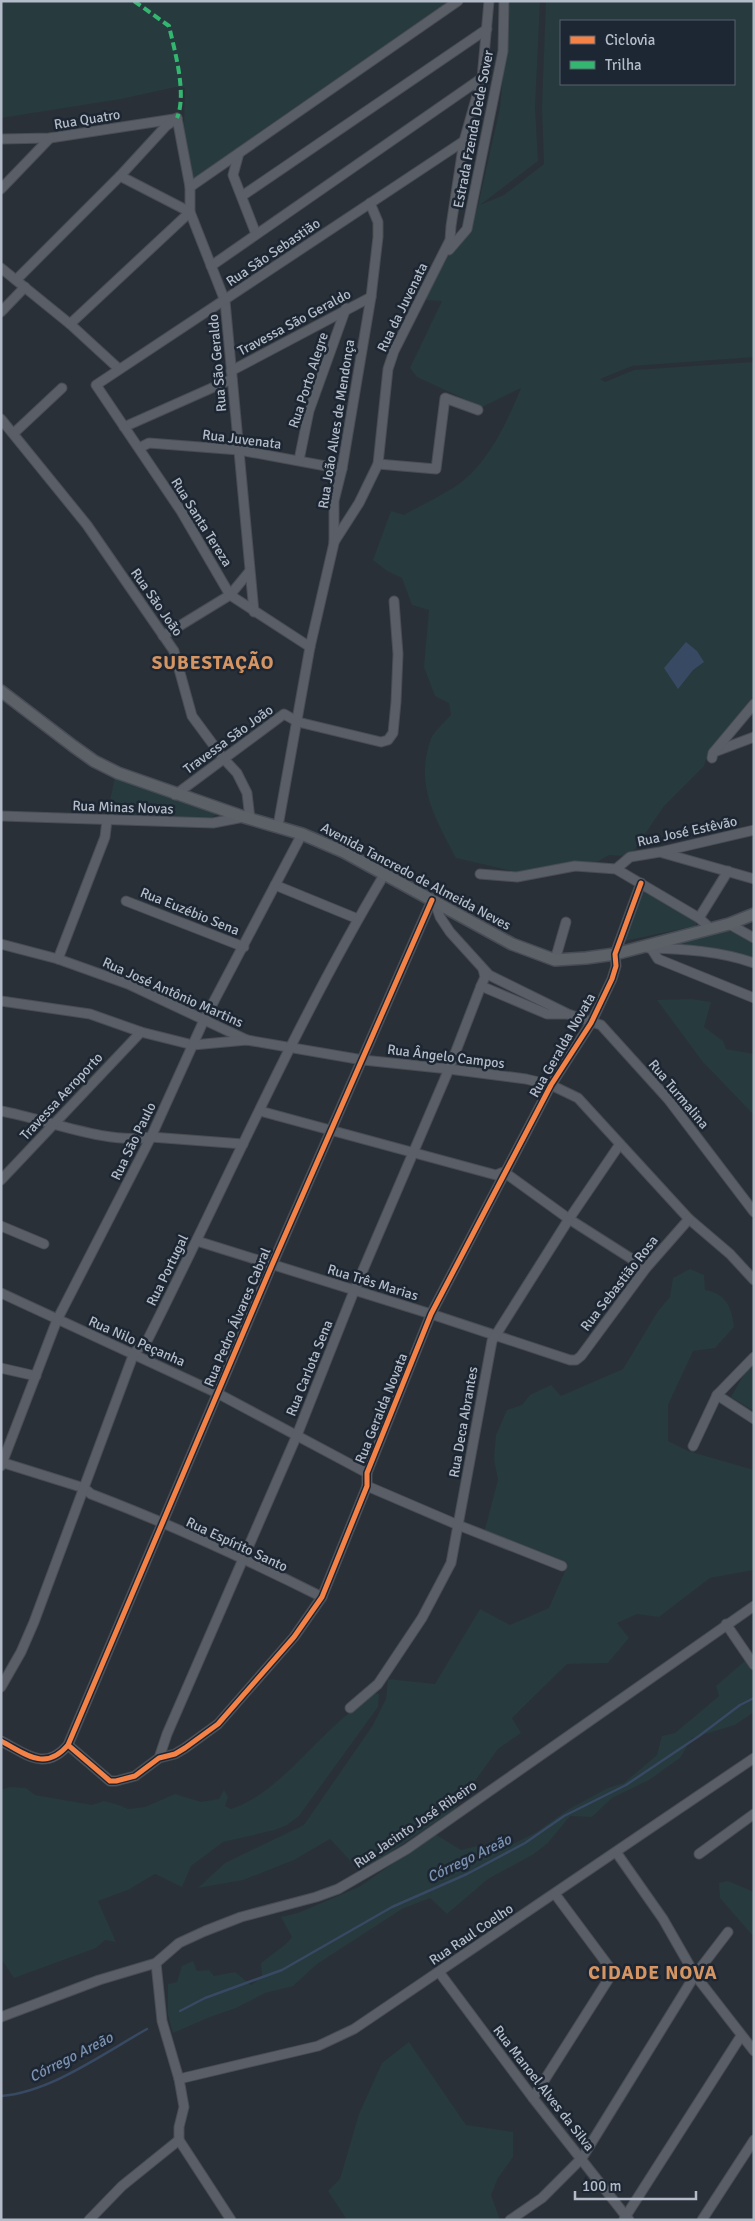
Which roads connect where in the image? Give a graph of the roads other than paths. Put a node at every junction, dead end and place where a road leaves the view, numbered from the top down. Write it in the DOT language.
graph roads {
  1 [pos="458,1"];
  2 [pos="489,1"];
  3 [pos="504,1"];
  4 [pos="487,29"];
  5 [pos="482,78"];
  6 [pos="177,118"];
  7 [pos="50,138"];
  8 [pos="1,139"];
  9 [pos="464,140"];
  10 [pos="239,153"];
  11 [pos="120,176"];
  12 [pos="190,187"];
  13 [pos="1,189"];
  14 [pos="242,196"];
  15 [pos="370,203"];
  16 [pos="190,212"];
  17 [pos="256,234"];
  18 [pos="445,253"];
  19 [pos="211,266"];
  20 [pos="1,268"];
  21 [pos="16,280"];
  22 [pos="25,287"];
  23 [pos="371,296"];
  24 [pos="225,301"];
  25 [pos="346,308"];
  26 [pos="1,312"];
  27 [pos="70,324"];
  28 [pos="119,369"];
  29 [pos="232,375"];
  30 [pos="96,385"];
  31 [pos="62,388"];
  32 [pos="478,410"];
  33 [pos="1,419"];
  34 [pos="124,427"];
  35 [pos="14,433"];
  36 [pos="139,448"];
  37 [pos="239,450"];
  38 [pos="298,460"];
  39 [pos="378,464"];
  40 [pos="342,469"];
  41 [pos="334,543"];
  42 [pos="249,572"];
  43 [pos="230,595"];
  44 [pos="394,601"];
  45 [pos="254,612"];
  46 [pos="163,636"];
  47 [pos="310,647"];
  48 [pos="1,691"];
  49 [pos="753,708"];
  50 [pos="298,722"];
  51 [pos="731,730"];
  52 [pos="754,737"];
  53 [pos="739,742"];
  54 [pos="223,758"];
  55 [pos="175,795"];
  56 [pos="1,816"];
  57 [pos="247,818"];
  58 [pos="107,820"];
  59 [pos="278,826"];
  60 [pos="753,831"];
  61 [pos="302,834"];
  62 [pos="660,852"];
  63 [pos="616,869"];
  64 [pos="728,871"];
  65 [pos="480,874"];
  66 [pos="384,875"];
  67 [pos="754,879"];
  68 [pos="641,883"];
  69 [pos="275,885"];
  70 [pos="126,901"];
  71 [pos="434,901"];
  72 [pos="754,914"];
  73 [pos="698,918"];
  74 [pos="358,919"];
  75 [pos="566,922"];
  76 [pos="729,924"];
  77 [pos="710,928"];
  78 [pos="754,938"];
  79 [pos="1,944"];
  80 [pos="244,948"];
  81 [pos="646,948"];
  82 [pos="615,954"];
  83 [pos="58,959"];
  84 [pos="555,960"];
  85 [pos="754,963"];
  86 [pos="486,972"];
  87 [pos="482,986"];
  88 [pos="754,998"];
  89 [pos="1,1002"];
  90 [pos="568,1014"];
  91 [pos="204,1020"];
  92 [pos="592,1023"];
  93 [pos="141,1032"];
  94 [pos="247,1040"];
  95 [pos="193,1045"];
  96 [pos="289,1047"];
  97 [pos="363,1060"];
  98 [pos="449,1069"];
  99 [pos="551,1086"];
  100 [pos="1,1111"];
  101 [pos="260,1111"];
  102 [pos="53,1125"];
  103 [pos="332,1130"];
  104 [pos="152,1136"];
  105 [pos="243,1144"];
  106 [pos="620,1144"];
  107 [pos="413,1153"];
  108 [pos="504,1172"];
  109 [pos="1,1180"];
  110 [pos="754,1212"];
  111 [pos="689,1218"];
  112 [pos="569,1219"];
  113 [pos="1,1226"];
  114 [pos="197,1241"];
  115 [pos="44,1244"];
  116 [pos="272,1265"];
  117 [pos="646,1268"];
  118 [pos="754,1280"];
  119 [pos="354,1291"];
  120 [pos="1,1293"];
  121 [pos="431,1314"];
  122 [pos="57,1320"];
  123 [pos="495,1334"];
  124 [pos="134,1353"];
  125 [pos="754,1357"];
  126 [pos="570,1360"];
  127 [pos="1,1368"];
  128 [pos="36,1376"];
  129 [pos="217,1393"];
  130 [pos="717,1396"];
  131 [pos="754,1419"];
  132 [pos="297,1435"];
  133 [pos="693,1446"];
  134 [pos="2,1463"];
  135 [pos="367,1473"];
  136 [pos="367,1486"];
  137 [pos="84,1488"];
  138 [pos="164,1522"];
  139 [pos="458,1525"];
  140 [pos="243,1557"];
  141 [pos="562,1566"];
  142 [pos="322,1597"];
  143 [pos="754,1606"];
  144 [pos="726,1624"];
  145 [pos="754,1665"];
  146 [pos="1,1687"];
  147 [pos="350,1708"];
  148 [pos="1,1741"];
  149 [pos="68,1745"];
  150 [pos="159,1758"];
  151 [pos="754,1758"];
  152 [pos="754,1814"];
  153 [pos="616,1852"];
  154 [pos="699,1854"];
  155 [pos="555,1894"];
  156 [pos="728,1932"];
  157 [pos="156,1963"];
  158 [pos="439,1972"];
  159 [pos="695,1975"];
  160 [pos="1,2017"];
  161 [pos="742,2036"];
  162 [pos="754,2051"];
  163 [pos="180,2080"];
  164 [pos="533,2098"];
  165 [pos="179,2140"];
  166 [pos="754,2140"];
  167 [pos="582,2158"];
  168 [pos="626,2218"];
  169 [pos="89,2220"];
  170 [pos="231,2220"];
  171 [pos="510,2220"];
  172 [pos="702,2220"];
  1 -- 10 [label="street"];
  2 -- 4 [label="street, Rua da Juvenata"];
  3 -- 18 [label="street, Estrada Fzenda Dede Sover"];
  4 -- 5 [label="street, Rua da Juvenata"];
  4 -- 14 [label="street"];
  5 -- 9 [label="street, Rua da Juvenata"];
  5 -- 17 [label="street"];
  6 -- 7 [label="street, Rua Quatro"];
  6 -- 11 [label="street"];
  6 -- 12 [label="street, Rua São Geraldo"];
  7 -- 8 [label="street, Rua Quatro"];
  7 -- 13 [label="street"];
  9 -- 15 [label="street, Rua São Sebastião"];
  9 -- 18 [label="street, Rua da Juvenata"];
  10 -- 12 [label="street"];
  10 -- 14 [label="street"];
  11 -- 16 [label="street"];
  11 -- 21 [label="street"];
  12 -- 16 [label="street, Rua São Geraldo"];
  14 -- 17 [label="street"];
  15 -- 23 [label="street, Rua João Alves de Mendonça"];
  15 -- 24 [label="street, Rua São Sebastião"];
  16 -- 19 [label="street, Rua São Geraldo"];
  16 -- 27 [label="street"];
  17 -- 19 [label="street"];
  18 -- 39 [label="street, Rua da Juvenata"];
  19 -- 24 [label="street, Rua São Geraldo"];
  20 -- 21 [label="street"];
  21 -- 22 [label="street"];
  22 -- 26 [label="street"];
  22 -- 27 [label="street"];
  23 -- 25 [label="street, Travessa São Geraldo"];
  23 -- 40 [label="street, Rua João Alves de Mendonça"];
  24 -- 28 [label="street, Rua São Sebastião"];
  24 -- 29 [label="street, Rua São Geraldo"];
  25 -- 29 [label="street, Travessa São Geraldo"];
  25 -- 38 [label="street, Rua Porto Alegre"];
  27 -- 28 [label="street"];
  28 -- 30 [label="street, Rua São Sebastião"];
  29 -- 34 [label="street, Travessa São Geraldo"];
  29 -- 37 [label="street, Rua São Geraldo"];
  30 -- 34 [label="street, Rua Santa Tereza"];
  31 -- 35 [label="street"];
  32 -- 39 [label="street"];
  33 -- 35 [label="street, Rua São João"];
  34 -- 36 [label="street, Rua Santa Tereza"];
  35 -- 46 [label="street, Rua São João"];
  36 -- 37 [label="street, Rua Juvenata"];
  36 -- 43 [label="street, Rua Santa Tereza"];
  37 -- 38 [label="street, Rua Juvenata"];
  37 -- 42 [label="street, Rua São Geraldo"];
  38 -- 40 [label="street, Rua Juvenata"];
  39 -- 41 [label="street, Rua da Juvenata"];
  40 -- 41 [label="street, Rua João Alves de Mendonça"];
  41 -- 47 [label="street, Rua João Alves de Mendonça"];
  42 -- 43 [label="street"];
  42 -- 45 [label="street, Rua São Geraldo"];
  43 -- 45 [label="street, Rua Santa Tereza"];
  43 -- 46 [label="street"];
  44 -- 50 [label="street"];
  45 -- 47 [label="street, Rua Santa Tereza"];
  46 -- 54 [label="street, Rua São João"];
  47 -- 50 [label="street, Rua João Alves de Mendonça"];
  48 -- 55 [label="main road, Avenida Tancredo de Almeida Neves"];
  49 -- 51 [label="street"];
  50 -- 54 [label="street, Travessa São João"];
  50 -- 59 [label="street, Rua João Alves de Mendonça"];
  51 -- 53 [label="street"];
  51 -- 53 [label="street"];
  52 -- 53 [label="street"];
  54 -- 55 [label="street, Travessa São João"];
  54 -- 57 [label="street, Rua São João"];
  55 -- 57 [label="main road, Avenida Tancredo de Almeida Neves"];
  56 -- 58 [label="street, Rua Minas Novas"];
  57 -- 58 [label="street, Rua Minas Novas"];
  57 -- 59 [label="main road, Avenida Tancredo de Almeida Neves"];
  58 -- 83 [label="street"];
  59 -- 61 [label="main road, Avenida Tancredo de Almeida Neves"];
  60 -- 62 [label="street, Rua José Estêvão"];
  61 -- 66 [label="main road, Avenida Tancredo de Almeida Neves"];
  61 -- 69 [label="street, Rua São Paulo"];
  62 -- 63 [label="street, Rua José Estêvão"];
  62 -- 64 [label="street"];
  63 -- 65 [label="street"];
  63 -- 68 [label="street"];
  64 -- 67 [label="street"];
  64 -- 73 [label="street"];
  66 -- 71 [label="main road, Avenida Tancredo de Almeida Neves"];
  66 -- 74 [label="street, Rua Portugal"];
  68 -- 73 [label="street"];
  68 -- 82 [label="street, Rua Geralda Novata"];
  69 -- 74 [label="street"];
  69 -- 80 [label="street, Rua São Paulo"];
  70 -- 80 [label="street, Rua Euzébio Sena"];
  71 -- 84 [label="main road, Avenida Tancredo de Almeida Neves"];
  71 -- 86 [label="street, Rua Turmalina"];
  71 -- 97 [label="street, Rua Pedro Álvares Cabral"];
  72 -- 76 [label="main road, Avenida Tancredo de Almeida Neves"];
  73 -- 77 [label="street"];
  74 -- 96 [label="street, Rua Portugal"];
  75 -- 84 [label="street"];
  76 -- 77 [label="main road, Avenida Tancredo de Almeida Neves"];
  76 -- 78 [label="street"];
  77 -- 81 [label="main road, Avenida Tancredo de Almeida Neves"];
  79 -- 83 [label="street, Rua José Antônio Martins"];
  80 -- 91 [label="street, Rua São Paulo"];
  81 -- 82 [label="main road, Avenida Tancredo de Almeida Neves"];
  81 -- 85 [label="street"];
  81 -- 88 [label="street"];
  82 -- 84 [label="main road, Avenida Tancredo de Almeida Neves"];
  82 -- 92 [label="street, Rua Geralda Novata"];
  83 -- 91 [label="street, Rua José Antônio Martins"];
  86 -- 87 [label="street"];
  86 -- 90 [label="street, Rua Turmalina"];
  87 -- 90 [label="street, Rua Turmalina"];
  87 -- 98 [label="street, Rua Carlota Sena"];
  89 -- 93 [label="street, Rua Ângelo Campos"];
  90 -- 92 [label="street, Rua Turmalina"];
  91 -- 94 [label="street, Rua José Antônio Martins"];
  91 -- 95 [label="street, Rua São Paulo"];
  92 -- 99 [label="street, Rua Geralda Novata"];
  92 -- 110 [label="street, Rua Turmalina"];
  93 -- 95 [label="street, Rua Ângelo Campos"];
  93 -- 102 [label="street, Travessa Aeroporto"];
  94 -- 95 [label="street, Rua Ângelo Campos"];
  94 -- 96 [label="street, Rua Ângelo Campos"];
  95 -- 104 [label="street, Rua São Paulo"];
  96 -- 97 [label="street, Rua Ângelo Campos"];
  96 -- 101 [label="street, Rua Portugal"];
  97 -- 98 [label="street, Rua Ângelo Campos"];
  97 -- 103 [label="street, Rua Pedro Álvares Cabral"];
  98 -- 99 [label="street, Rua Ângelo Campos"];
  98 -- 107 [label="street, Rua Carlota Sena"];
  99 -- 106 [label="street, Rua Ângelo Campos"];
  99 -- 108 [label="street, Rua Geralda Novata"];
  100 -- 102 [label="street"];
  101 -- 103 [label="street"];
  101 -- 105 [label="street, Rua Portugal"];
  102 -- 104 [label="street"];
  102 -- 109 [label="street, Travessa Aeroporto"];
  103 -- 107 [label="street"];
  103 -- 116 [label="street, Rua Pedro Álvares Cabral"];
  104 -- 105 [label="street"];
  104 -- 122 [label="street, Rua São Paulo"];
  105 -- 114 [label="street, Rua Portugal"];
  106 -- 111 [label="street, Rua Ângelo Campos"];
  106 -- 112 [label="street, Rua Deca Abrantes"];
  107 -- 108 [label="street"];
  107 -- 119 [label="street, Rua Carlota Sena"];
  108 -- 112 [label="street"];
  108 -- 121 [label="street, Rua Geralda Novata"];
  111 -- 117 [label="street, Rua Sebastião Rosa"];
  111 -- 118 [label="street, Rua Ângelo Campos"];
  112 -- 117 [label="street"];
  112 -- 123 [label="street, Rua Deca Abrantes"];
  113 -- 115 [label="street"];
  114 -- 116 [label="street, Rua Três Marias"];
  114 -- 124 [label="street, Rua Portugal"];
  116 -- 119 [label="street, Rua Três Marias"];
  116 -- 129 [label="street, Rua Pedro Álvares Cabral"];
  117 -- 126 [label="street, Rua Sebastião Rosa"];
  119 -- 121 [label="street, Rua Três Marias"];
  119 -- 132 [label="street, Rua Carlota Sena"];
  120 -- 122 [label="street, Rua Nilo Peçanha"];
  121 -- 123 [label="street, Rua Três Marias"];
  121 -- 135 [label="street, Rua Geralda Novata"];
  122 -- 124 [label="street, Rua Nilo Peçanha"];
  122 -- 128 [label="street, Rua São Paulo"];
  123 -- 126 [label="street, Rua Três Marias"];
  123 -- 139 [label="street, Rua Deca Abrantes"];
  124 -- 129 [label="street, Rua Nilo Peçanha"];
  124 -- 137 [label="street, Rua Portugal"];
  125 -- 130 [label="street"];
  127 -- 128 [label="street"];
  128 -- 134 [label="street, Rua São Paulo"];
  129 -- 132 [label="street, Rua Nilo Peçanha"];
  129 -- 138 [label="street, Rua Pedro Álvares Cabral"];
  130 -- 131 [label="street"];
  130 -- 133 [label="street"];
  132 -- 135 [label="street, Rua Nilo Peçanha"];
  132 -- 140 [label="street, Rua Carlota Sena"];
  134 -- 137 [label="street, Rua Espírito Santo"];
  135 -- 136 [label="street, Rua Geralda Novata"];
  136 -- 139 [label="street"];
  136 -- 142 [label="street, Rua Geralda Novata"];
  137 -- 138 [label="street, Rua Espírito Santo"];
  137 -- 146 [label="street, Rua Portugal"];
  138 -- 140 [label="street, Rua Espírito Santo"];
  138 -- 149 [label="street, Rua Pedro Álvares Cabral"];
  139 -- 141 [label="street"];
  139 -- 147 [label="street, Rua Deca Abrantes"];
  140 -- 142 [label="street, Rua Espírito Santo"];
  140 -- 150 [label="street, Rua Carlota Sena"];
  142 -- 150 [label="street, Rua Geralda Novata"];
  143 -- 144 [label="street, Rua Jacinto José Ribeiro"];
  144 -- 145 [label="street"];
  144 -- 157 [label="street, Rua Jacinto José Ribeiro"];
  148 -- 149 [label="street"];
  149 -- 150 [label="street, Rua Geralda Novata"];
  151 -- 153 [label="street, Rua Raul Coelho"];
  152 -- 154 [label="street"];
  153 -- 155 [label="street, Rua Raul Coelho"];
  153 -- 159 [label="street"];
  155 -- 158 [label="street, Rua Raul Coelho"];
  155 -- 164 [label="street"];
  156 -- 159 [label="street"];
  157 -- 160 [label="street, Rua Jacinto José Ribeiro"];
  157 -- 163 [label="street"];
  158 -- 163 [label="street, Rua Raul Coelho"];
  158 -- 164 [label="street, Rua Manoel Alves da Silva"];
  159 -- 161 [label="street"];
  159 -- 167 [label="street"];
  161 -- 162 [label="street"];
  161 -- 168 [label="street"];
  163 -- 165 [label="street"];
  164 -- 167 [label="street, Rua Manoel Alves da Silva"];
  165 -- 169 [label="street"];
  165 -- 170 [label="street"];
  166 -- 172 [label="street"];
  167 -- 168 [label="street, Rua Manoel Alves da Silva"];
  167 -- 171 [label="street"];
}
